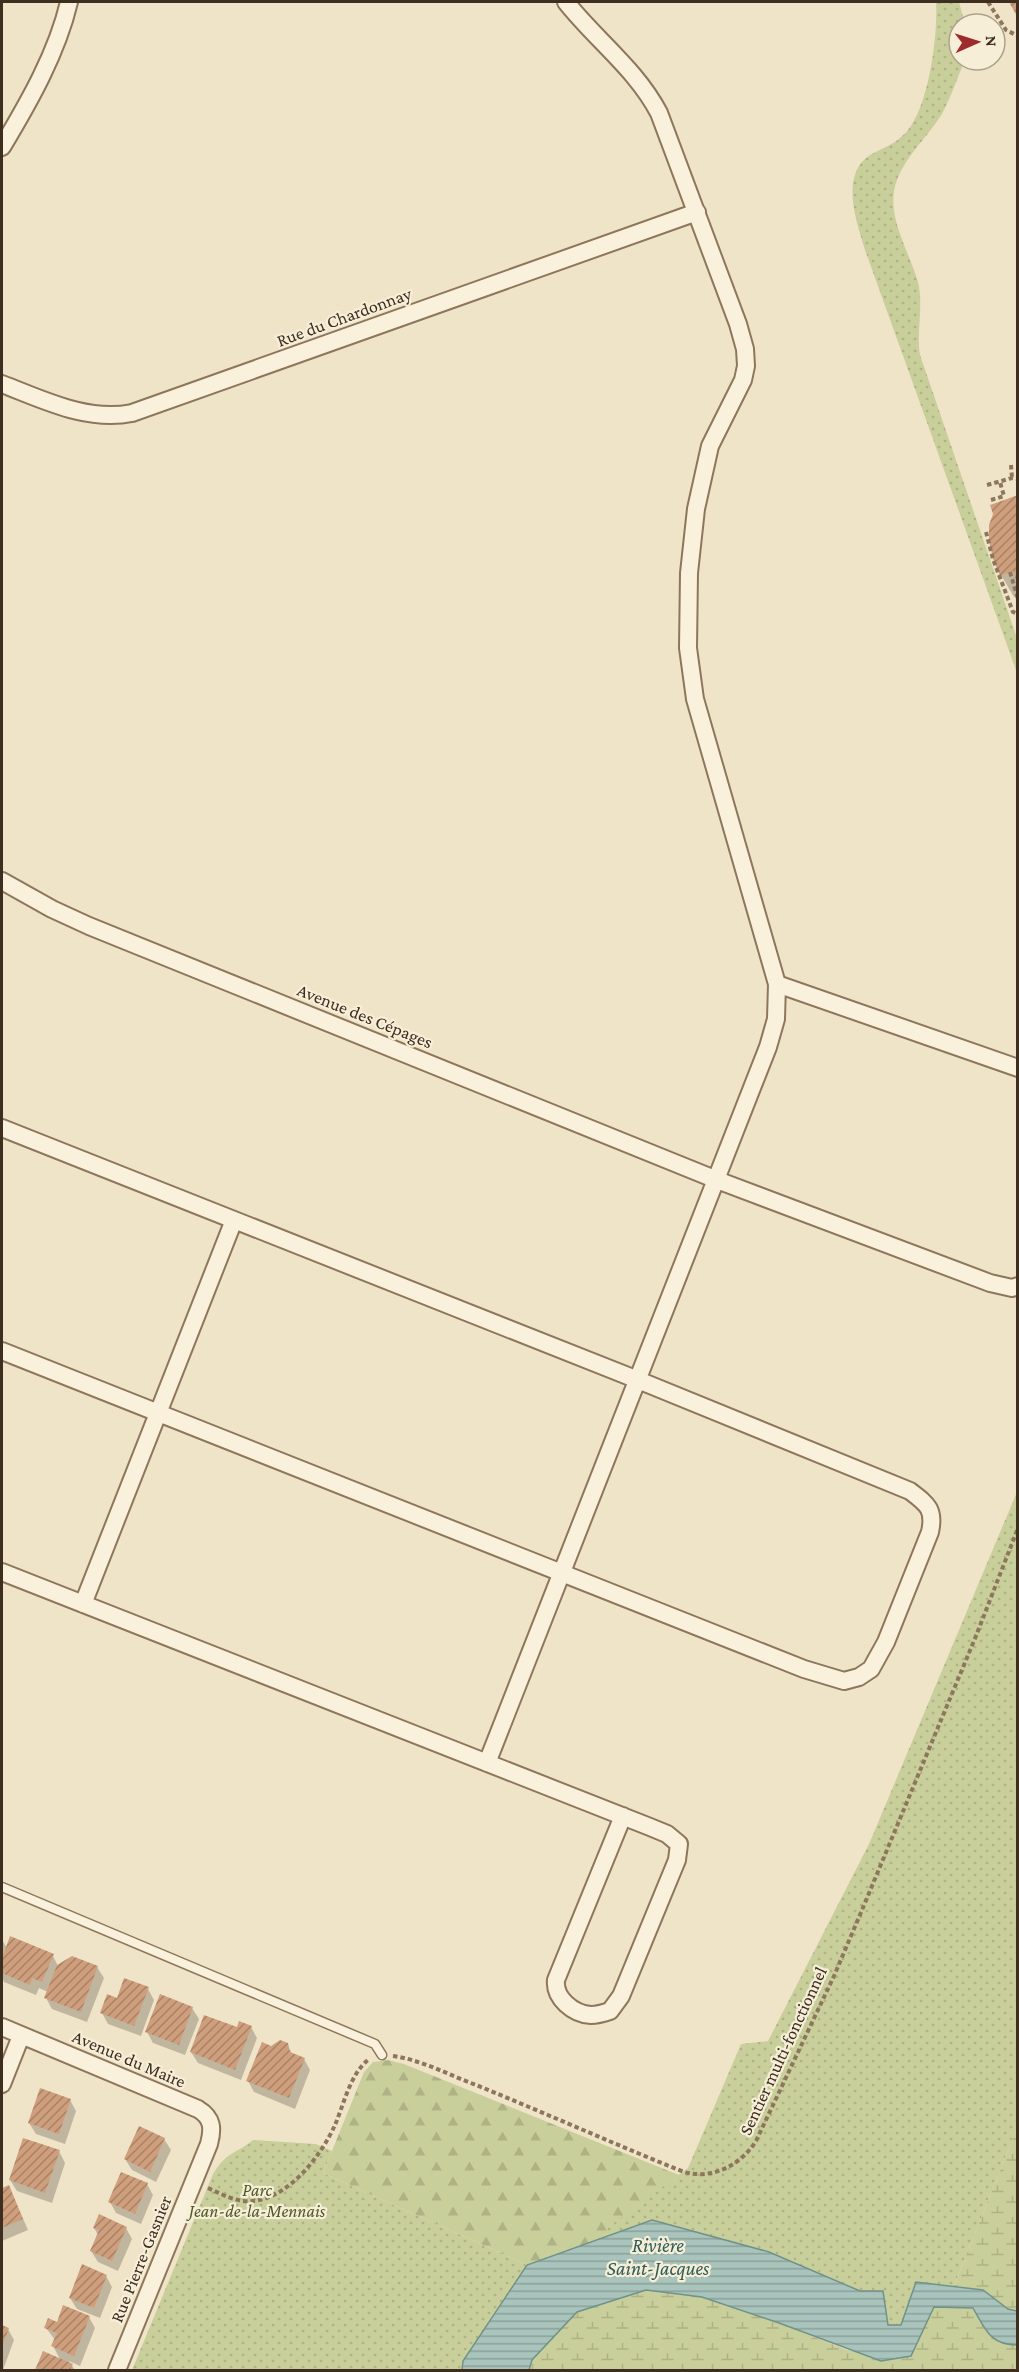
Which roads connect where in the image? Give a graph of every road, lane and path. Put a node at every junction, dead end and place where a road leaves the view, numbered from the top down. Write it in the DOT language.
graph roads {
  1 [pos="69,2"];
  2 [pos="566,2"];
  3 [pos="988,2"];
  4 [pos="1017,36"];
  5 [pos="2,147"];
  6 [pos="697,212"];
  7 [pos="2,384"];
  8 [pos="1011,465"];
  9 [pos="1012,478"];
  10 [pos="1017,479"];
  11 [pos="1000,481"];
  12 [pos="987,486"];
  13 [pos="991,500"];
  14 [pos="986,532"];
  15 [pos="1010,572"];
  16 [pos="1017,599"];
  17 [pos="1017,614"];
  18 [pos="2,881"];
  19 [pos="777,984"];
  20 [pos="1017,1068"];
  21 [pos="2,1128"];
  22 [pos="717,1180"];
  23 [pos="234,1220"];
  24 [pos="1017,1286"];
  25 [pos="2,1350"];
  26 [pos="638,1380"];
  27 [pos="159,1413"];
  28 [pos="1017,1528"];
  29 [pos="2,1572"];
  30 [pos="561,1572"];
  31 [pos="82,1604"];
  32 [pos="487,1762"];
  33 [pos="623,1816"];
  34 [pos="2,1887"];
  35 [pos="2,2027"];
  36 [pos="21,2036"];
  37 [pos="382,2055"];
  38 [pos="2,2084"];
  39 [pos="213,2128"];
  40 [pos="207,2188"];
  41 [pos="117,2370"];
  1 -- 5 [label="street"];
  2 -- 6 [label="street"];
  3 -- 4 [label="path"];
  6 -- 7 [label="street, Rue du Chardonnay"];
  6 -- 19 [label="street"];
  8 -- 9 [label="path"];
  9 -- 10 [label="path"];
  9 -- 11 [label="path"];
  11 -- 12 [label="path"];
  11 -- 13 [label="path"];
  14 -- 17 [label="path"];
  15 -- 16 [label="path"];
  18 -- 22 [label="street, Avenue des Cépages"];
  19 -- 20 [label="street"];
  19 -- 22 [label="street"];
  21 -- 23 [label="street"];
  22 -- 24 [label="street, Avenue des Cépages"];
  22 -- 26 [label="street"];
  23 -- 26 [label="street"];
  23 -- 27 [label="street"];
  25 -- 27 [label="street"];
  26 -- 30 [label="street"];
  26 -- 30 [label="street"];
  27 -- 30 [label="street"];
  27 -- 31 [label="street"];
  28 -- 37 [label="path, Sentier multi-fonctionnel"];
  29 -- 31 [label="street"];
  30 -- 32 [label="street"];
  31 -- 32 [label="street"];
  32 -- 33 [label="street"];
  33 -- 33 [label="street"];
  34 -- 37 [label="lane"];
  35 -- 36 [label="street, Avenue du Maire"];
  36 -- 38 [label="street"];
  36 -- 39 [label="street, Avenue du Maire"];
  37 -- 40 [label="path"];
  39 -- 41 [label="street, Rue Pierre-Gasnier"];
}
